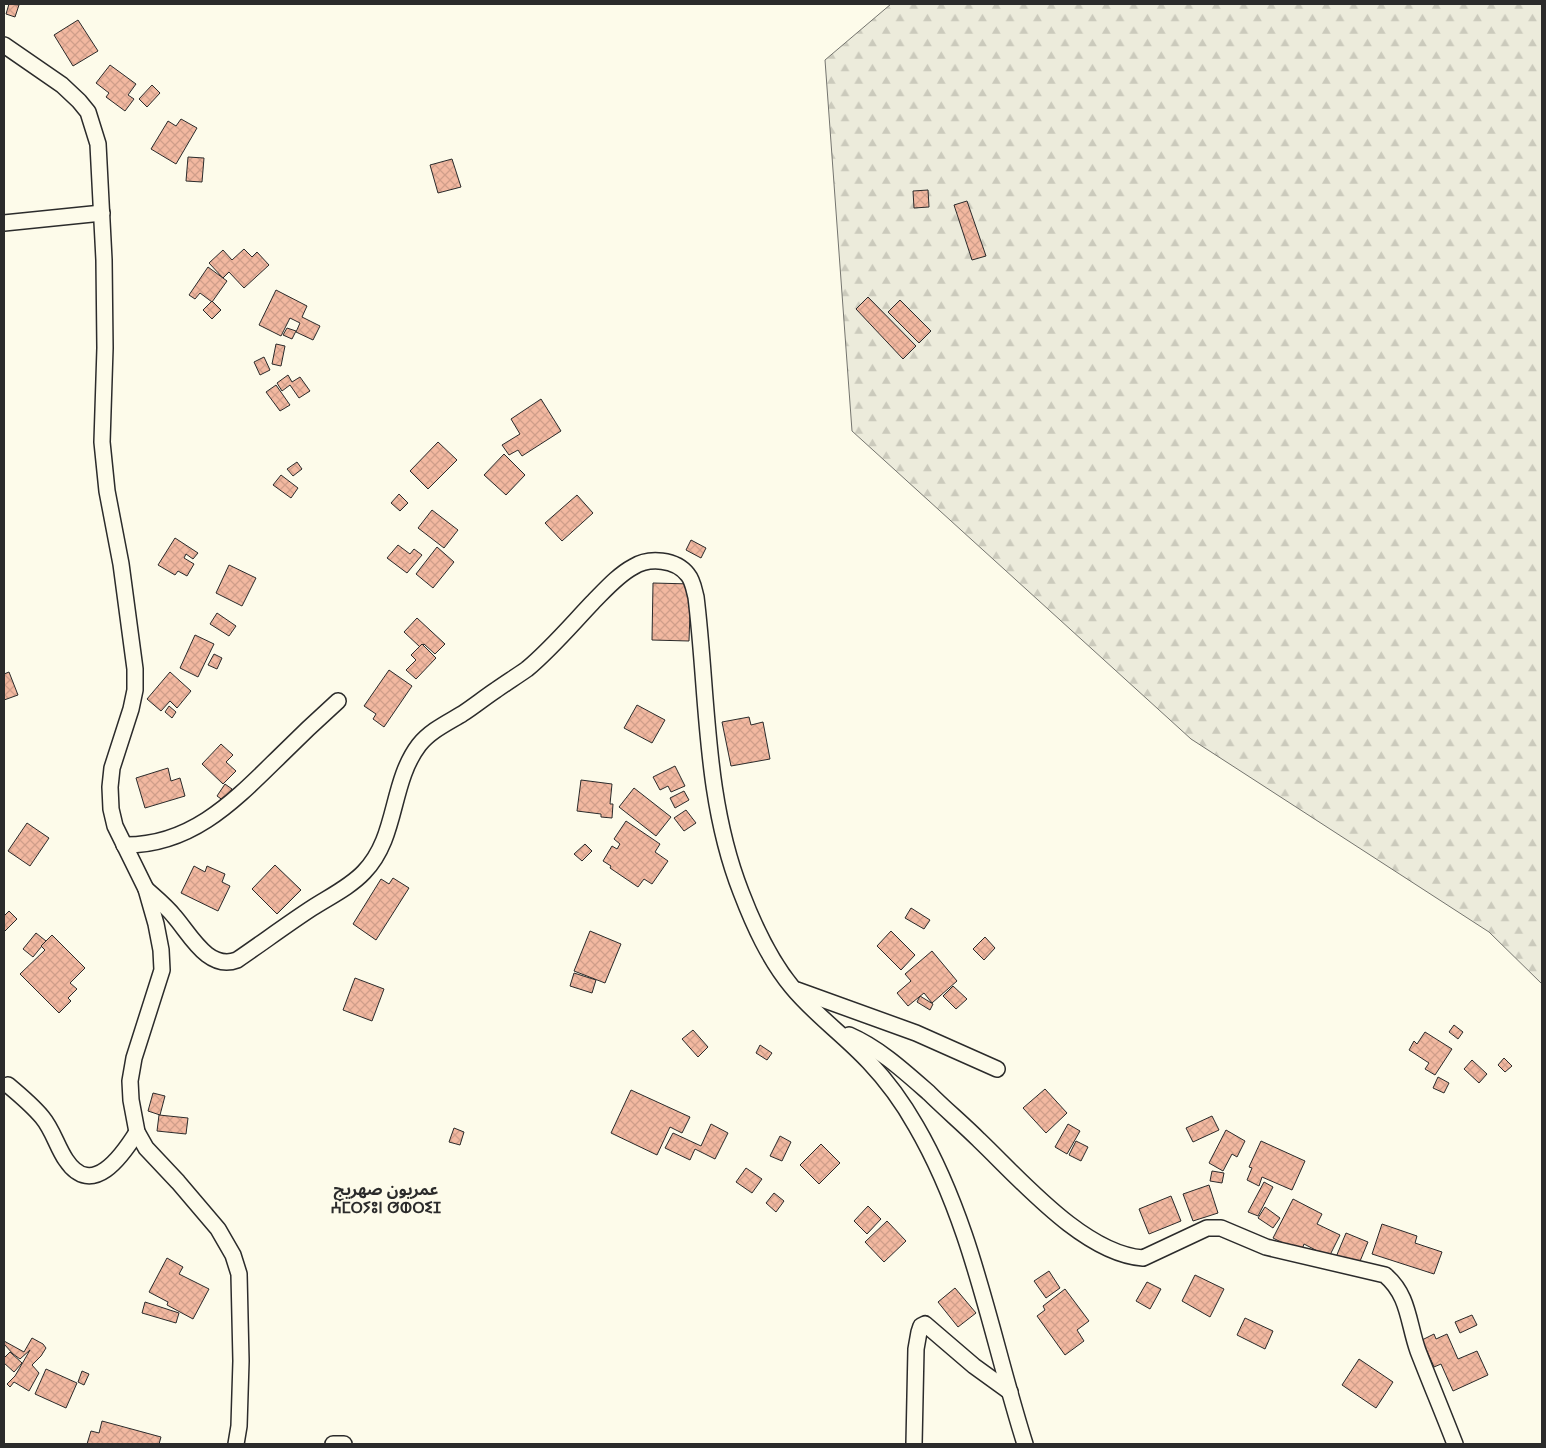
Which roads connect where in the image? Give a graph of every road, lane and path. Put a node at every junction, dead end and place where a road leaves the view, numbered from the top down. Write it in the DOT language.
graph roads {
  1 [pos="4,45"];
  2 [pos="102,213"];
  3 [pos="4,223"];
  4 [pos="338,701"];
  5 [pos="124,845"];
  6 [pos="146,889"];
  7 [pos="794,989"];
  8 [pos="836,1030"];
  9 [pos="997,1070"];
  10 [pos="8,1086"];
  11 [pos="137,1132"];
  12 [pos="1010,1392"];
  13 [pos="236,1444"];
  14 [pos="333,1444"];
  15 [pos="344,1444"];
  16 [pos="914,1444"];
  17 [pos="1025,1444"];
  18 [pos="1455,1444"];
  1 -- 2 [label="street"];
  2 -- 3 [label="street"];
  2 -- 5 [label="street"];
  4 -- 5 [label="street"];
  5 -- 6 [label="street"];
  6 -- 7 [label="street"];
  6 -- 11 [label="street"];
  7 -- 8 [label="street"];
  7 -- 9 [label="street"];
  8 -- 12 [label="street"];
  8 -- 18 [label="street"];
  10 -- 11 [label="street"];
  11 -- 13 [label="street"];
  12 -- 16 [label="street"];
  12 -- 17 [label="street"];
  14 -- 15 [label="street"];
}
